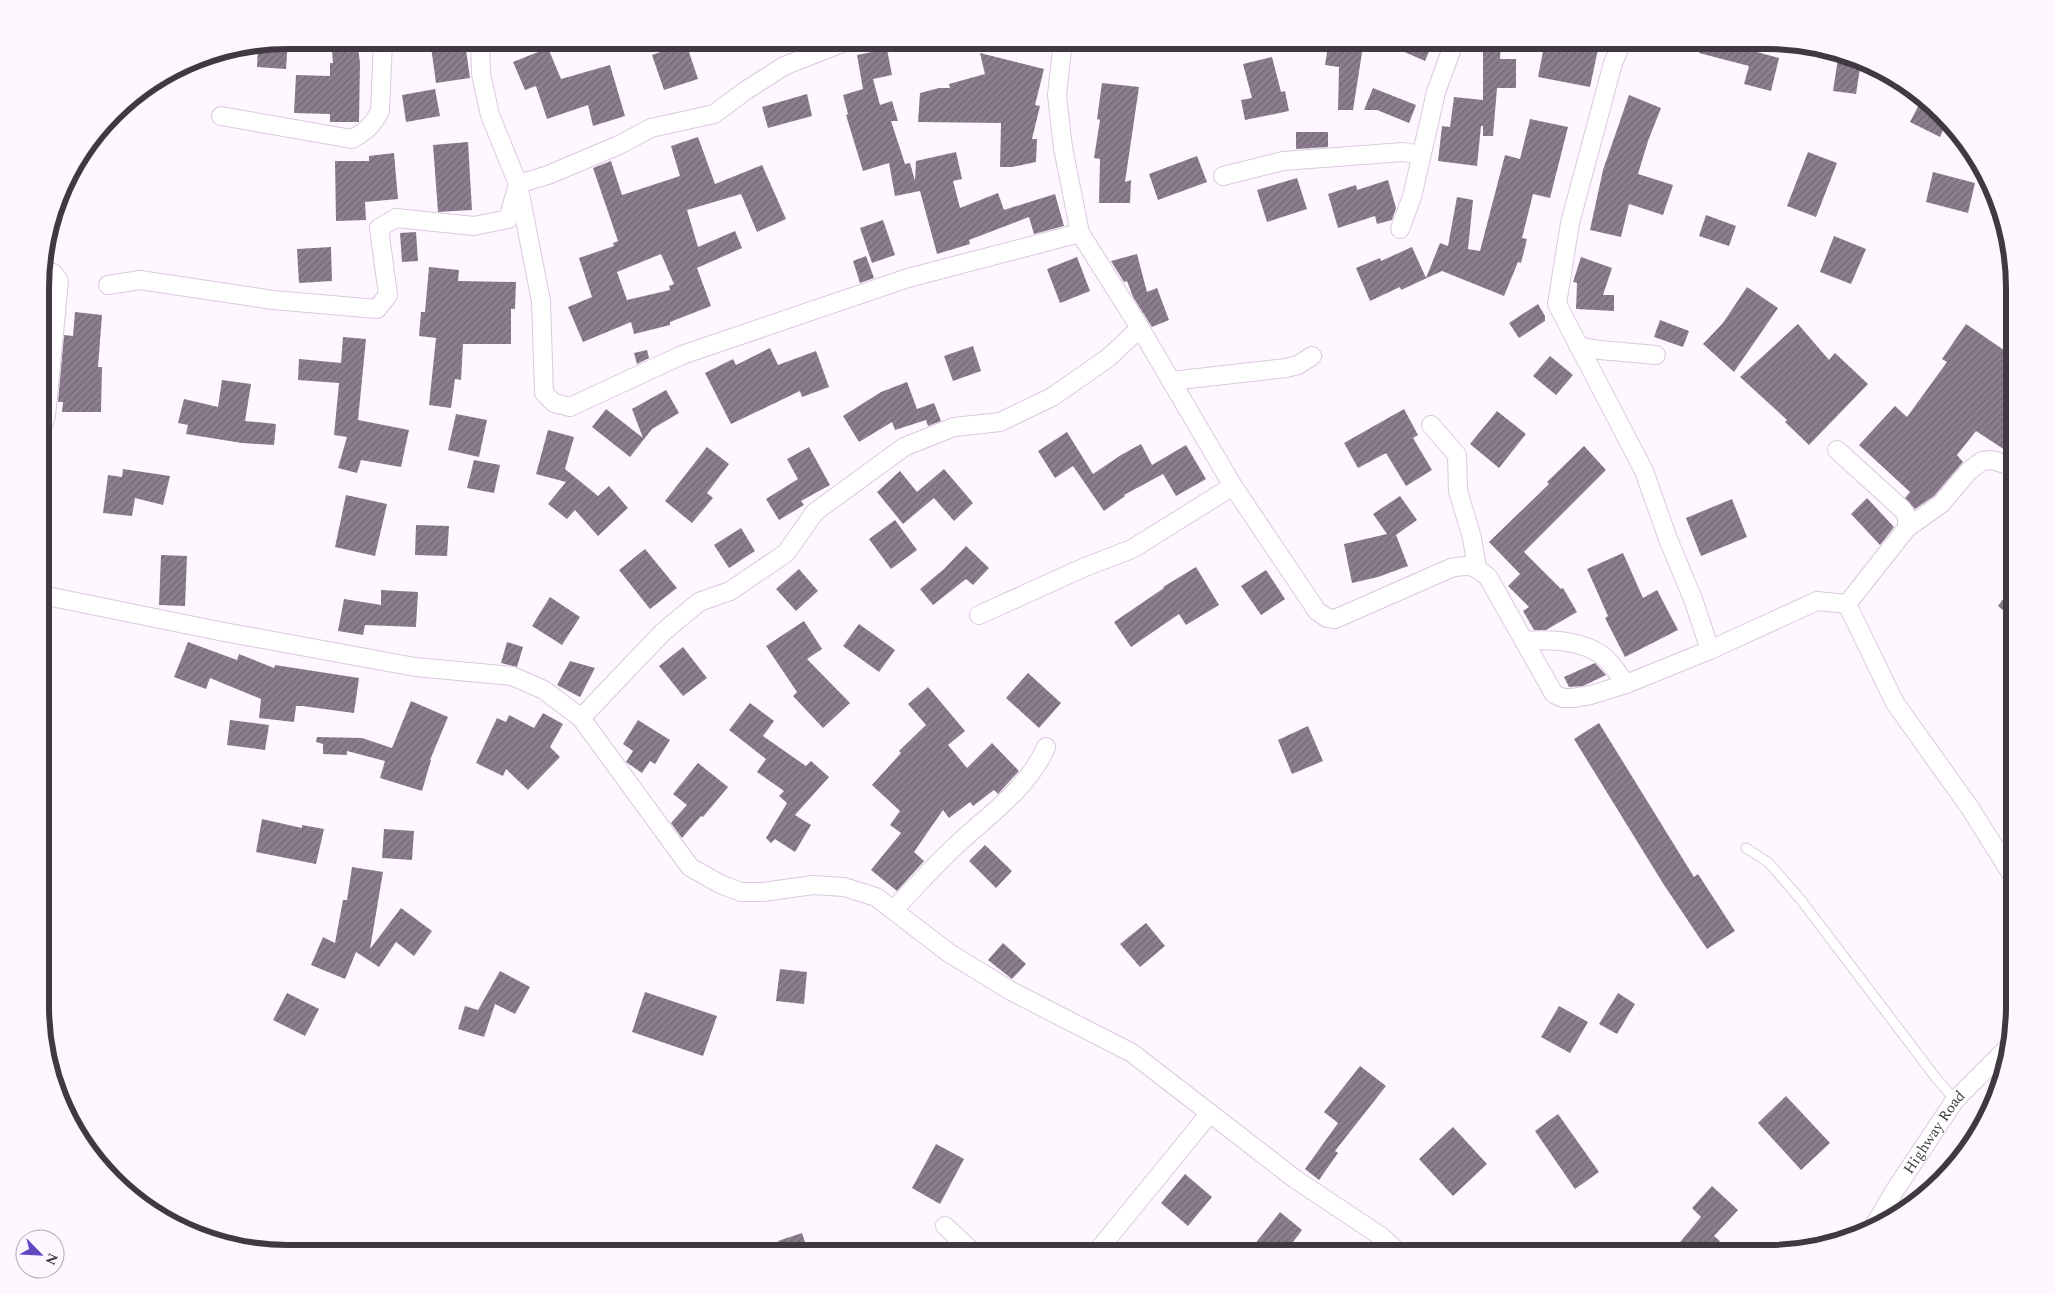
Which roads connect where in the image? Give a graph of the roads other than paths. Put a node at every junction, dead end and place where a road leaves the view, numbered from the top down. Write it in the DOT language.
graph roads {
  1 [pos="383,49"];
  2 [pos="480,49"];
  3 [pos="827,49"];
  4 [pos="1062,49"];
  5 [pos="1452,49"];
  6 [pos="1619,49"];
  7 [pos="221,116"];
  8 [pos="1421,155"];
  9 [pos="1223,176"];
  10 [pos="518,184"];
  11 [pos="1400,228"];
  12 [pos="1080,234"];
  13 [pos="49,272"];
  14 [pos="108,285"];
  15 [pos="1140,328"];
  16 [pos="1578,346"];
  17 [pos="1656,355"];
  18 [pos="1312,356"];
  19 [pos="1171,381"];
  20 [pos="49,385"];
  21 [pos="1431,425"];
  22 [pos="1837,450"];
  23 [pos="2006,464"];
  24 [pos="1233,486"];
  25 [pos="1908,528"];
  26 [pos="1478,568"];
  27 [pos="49,596"];
  28 [pos="1847,604"];
  29 [pos="979,615"];
  30 [pos="1524,641"];
  31 [pos="1710,650"];
  32 [pos="1626,684"];
  33 [pos="581,718"];
  34 [pos="1046,746"];
  35 [pos="1746,848"];
  36 [pos="2006,865"];
  37 [pos="893,910"];
  38 [pos="2002,1053"];
  39 [pos="1955,1100"];
  40 [pos="1210,1113"];
  41 [pos="1879,1218"];
  42 [pos="945,1226"];
  43 [pos="965,1245"];
  44 [pos="1102,1245"];
  45 [pos="1390,1245"];
  1 -- 7 [label="street"];
  2 -- 10 [label="street"];
  3 -- 10 [label="street"];
  4 -- 12 [label="street"];
  5 -- 8 [label="street"];
  6 -- 16 [label="street"];
  8 -- 9 [label="street"];
  8 -- 11 [label="street"];
  10 -- 12 [label="street"];
  10 -- 14 [label="street"];
  12 -- 15 [label="street"];
  13 -- 20 [label="street"];
  15 -- 19 [label="street"];
  15 -- 33 [label="street"];
  16 -- 17 [label="street"];
  16 -- 31 [label="street"];
  18 -- 19 [label="street"];
  19 -- 24 [label="street"];
  21 -- 26 [label="street"];
  22 -- 25 [label="street"];
  23 -- 25 [label="street"];
  24 -- 26 [label="street"];
  24 -- 29 [label="street"];
  25 -- 28 [label="street"];
  26 -- 30 [label="street"];
  27 -- 33 [label="street"];
  28 -- 31 [label="street"];
  28 -- 36 [label="street"];
  30 -- 32 [label="street"];
  30 -- 32 [label="street"];
  31 -- 32 [label="street"];
  33 -- 37 [label="street"];
  34 -- 37 [label="street"];
  35 -- 39 [label="lane"];
  37 -- 40 [label="street"];
  38 -- 39 [label="street, Highway Road"];
  39 -- 41 [label="street, Highway Road"];
  40 -- 44 [label="street"];
  40 -- 45 [label="street"];
  42 -- 43 [label="street"];
}
